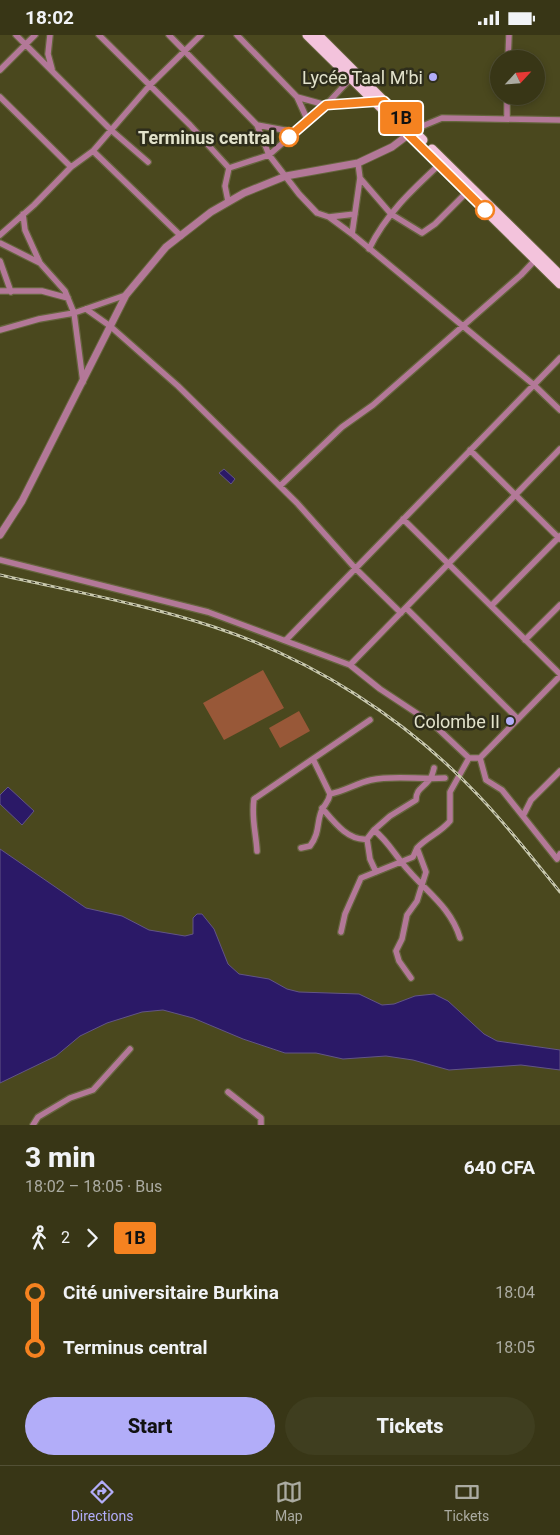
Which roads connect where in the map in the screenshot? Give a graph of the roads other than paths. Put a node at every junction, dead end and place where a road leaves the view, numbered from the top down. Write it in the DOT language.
graph roads {
  1 [pos="16,35"];
  2 [pos="35,35"];
  3 [pos="50,35"];
  4 [pos="99,35"];
  5 [pos="169,35"];
  6 [pos="201,35"];
  7 [pos="237,35"];
  8 [pos="307,35"];
  9 [pos="318,35"];
  10 [pos="504,35"];
  11 [pos="508,35"];
  12 [pos="26,44"];
  13 [pos="507,50"];
  14 [pos="508,50"];
  15 [pos="185,51"];
  16 [pos="0,70"];
  17 [pos="52,71"];
  18 [pos="351,77"];
  19 [pos="150,85"];
  20 [pos="0,97"];
  21 [pos="297,97"];
  22 [pos="380,101"];
  23 [pos="0,105"];
  24 [pos="326,105"];
  25 [pos="507,105"];
  26 [pos="12,108"];
  27 [pos="507,119"];
  28 [pos="560,120"];
  29 [pos="308,121"];
  30 [pos="257,125"];
  31 [pos="111,130"];
  32 [pos="296,132"];
  33 [pos="411,132"];
  34 [pos="93,151"];
  35 [pos="269,155"];
  36 [pos="148,163"];
  37 [pos="358,163"];
  38 [pos="441,163"];
  39 [pos="71,167"];
  40 [pos="229,168"];
  41 [pos="286,176"];
  42 [pos="360,179"];
  43 [pos="468,190"];
  44 [pos="228,201"];
  45 [pos="23,214"];
  46 [pos="354,214"];
  47 [pos="391,214"];
  48 [pos="329,217"];
  49 [pos="352,234"];
  50 [pos="0,235"];
  51 [pos="181,235"];
  52 [pos="0,243"];
  53 [pos="369,249"];
  54 [pos="535,260"];
  55 [pos="0,261"];
  56 [pos="40,263"];
  57 [pos="560,275"];
  58 [pos="560,284"];
  59 [pos="0,291"];
  60 [pos="11,292"];
  61 [pos="126,295"];
  62 [pos="68,298"];
  63 [pos="86,309"];
  64 [pos="74,313"];
  65 [pos="110,326"];
  66 [pos="462,327"];
  67 [pos="0,330"];
  68 [pos="560,357"];
  69 [pos="83,383"];
  70 [pos="534,385"];
  71 [pos="560,411"];
  72 [pos="560,449"];
  73 [pos="470,450"];
  74 [pos="280,486"];
  75 [pos="516,495"];
  76 [pos="403,519"];
  77 [pos="0,535"];
  78 [pos="560,537"];
  79 [pos="0,560"];
  80 [pos="448,564"];
  81 [pos="355,569"];
  82 [pos="560,605"];
  83 [pos="491,606"];
  84 [pos="406,608"];
  85 [pos="400,613"];
  86 [pos="286,639"];
  87 [pos="525,640"];
  88 [pos="350,665"];
  89 [pos="560,675"];
  90 [pos="518,719"];
  91 [pos="370,720"];
  92 [pos="469,758"];
  93 [pos="480,758"];
  94 [pos="313,759"];
  95 [pos="434,768"];
  96 [pos="560,771"];
  97 [pos="445,778"];
  98 [pos="430,780"];
  99 [pos="330,794"];
  100 [pos="322,809"];
  101 [pos="523,816"];
  102 [pos="374,830"];
  103 [pos="367,839"];
  104 [pos="301,848"];
  105 [pos="417,848"];
  106 [pos="257,851"];
  107 [pos="560,855"];
  108 [pos="402,860"];
  109 [pos="376,872"];
  110 [pos="422,882"];
  111 [pos="341,931"];
  112 [pos="460,938"];
  113 [pos="411,978"];
  114 [pos="130,1049"];
  115 [pos="228,1092"];
  116 [pos="33,1125"];
  117 [pos="262,1125"];
  1 -- 12 [label="street"];
  2 -- 12 [label="street"];
  3 -- 17 [label="street"];
  4 -- 19 [label="street"];
  5 -- 15 [label="street"];
  6 -- 15 [label="street"];
  7 -- 21 [label="street"];
  8 -- 18 [label="main road"];
  9 -- 22 [label="main road"];
  10 -- 13 [label="street"];
  11 -- 14 [label="street"];
  12 -- 16 [label="street"];
  12 -- 17 [label="street"];
  15 -- 19 [label="street"];
  15 -- 30 [label="street"];
  17 -- 31 [label="street"];
  18 -- 22 [label="main road"];
  18 -- 24 [label="street"];
  19 -- 31 [label="street"];
  19 -- 40 [label="street"];
  20 -- 26 [label="street"];
  21 -- 24 [label="street"];
  21 -- 29 [label="street"];
  22 -- 24 [label="street"];
  22 -- 33 [label="main road"];
  23 -- 26 [label="street"];
  24 -- 29 [label="street"];
  25 -- 27 [label="street"];
  26 -- 39 [label="street"];
  27 -- 28 [label="street"];
  27 -- 33 [label="street"];
  29 -- 32 [label="street"];
  30 -- 32 [label="street"];
  30 -- 35 [label="street"];
  31 -- 34 [label="street"];
  31 -- 36 [label="street"];
  32 -- 35 [label="street"];
  33 -- 37 [label="street"];
  33 -- 38 [label="main road"];
  34 -- 39 [label="street"];
  34 -- 51 [label="street"];
  35 -- 40 [label="street"];
  35 -- 41 [label="street"];
  37 -- 41 [label="street"];
  37 -- 42 [label="street"];
  38 -- 43 [label="main road"];
  38 -- 47 [label="street"];
  39 -- 45 [label="street"];
  40 -- 44 [label="street"];
  41 -- 44 [label="street"];
  41 -- 48 [label="street"];
  42 -- 46 [label="street"];
  42 -- 47 [label="street"];
  43 -- 47 [label="street"];
  43 -- 54 [label="main road"];
  43 -- 57 [label="main road"];
  44 -- 51 [label="street"];
  45 -- 50 [label="street"];
  45 -- 56 [label="street"];
  46 -- 48 [label="street"];
  46 -- 49 [label="street"];
  47 -- 53 [label="street"];
  48 -- 49 [label="street"];
  49 -- 53 [label="street"];
  51 -- 61 [label="street"];
  52 -- 56 [label="street"];
  53 -- 66 [label="street"];
  54 -- 58 [label="main road"];
  54 -- 66 [label="street"];
  55 -- 60 [label="street"];
  56 -- 62 [label="street"];
  59 -- 60 [label="street"];
  60 -- 62 [label="street"];
  61 -- 63 [label="street"];
  61 -- 65 [label="street"];
  62 -- 64 [label="street"];
  63 -- 64 [label="street"];
  63 -- 65 [label="street"];
  64 -- 67 [label="street"];
  64 -- 69 [label="street"];
  65 -- 69 [label="street"];
  65 -- 74 [label="street"];
  66 -- 70 [label="street"];
  66 -- 74 [label="street"];
  68 -- 70 [label="street"];
  69 -- 77 [label="street"];
  70 -- 71 [label="street"];
  70 -- 73 [label="street"];
  72 -- 75 [label="street"];
  73 -- 75 [label="street"];
  73 -- 76 [label="street"];
  74 -- 81 [label="street"];
  75 -- 78 [label="street"];
  75 -- 80 [label="street"];
  76 -- 80 [label="street"];
  76 -- 81 [label="street"];
  78 -- 83 [label="street"];
  79 -- 86 [label="street"];
  80 -- 83 [label="street"];
  80 -- 84 [label="street"];
  81 -- 85 [label="street"];
  81 -- 86 [label="street"];
  82 -- 87 [label="street"];
  83 -- 87 [label="street"];
  84 -- 85 [label="street"];
  84 -- 90 [label="street"];
  85 -- 88 [label="street"];
  86 -- 88 [label="street"];
  87 -- 89 [label="street"];
  88 -- 92 [label="street"];
  89 -- 90 [label="street"];
  90 -- 93 [label="street"];
  91 -- 94 [label="street"];
  92 -- 93 [label="street"];
  92 -- 105 [label="street"];
  93 -- 101 [label="street"];
  94 -- 99 [label="street"];
  94 -- 106 [label="street"];
  95 -- 98 [label="street"];
  96 -- 101 [label="street"];
  97 -- 98 [label="street"];
  98 -- 99 [label="street"];
  98 -- 102 [label="street"];
  99 -- 100 [label="street"];
  100 -- 103 [label="street"];
  100 -- 104 [label="street"];
  101 -- 107 [label="street"];
  102 -- 103 [label="street"];
  102 -- 108 [label="street"];
  103 -- 109 [label="street"];
  105 -- 108 [label="street"];
  105 -- 110 [label="street"];
  108 -- 109 [label="street"];
  108 -- 110 [label="street"];
  109 -- 111 [label="street"];
  110 -- 112 [label="street"];
  110 -- 113 [label="street"];
  114 -- 116 [label="street"];
  115 -- 117 [label="street"];
}
